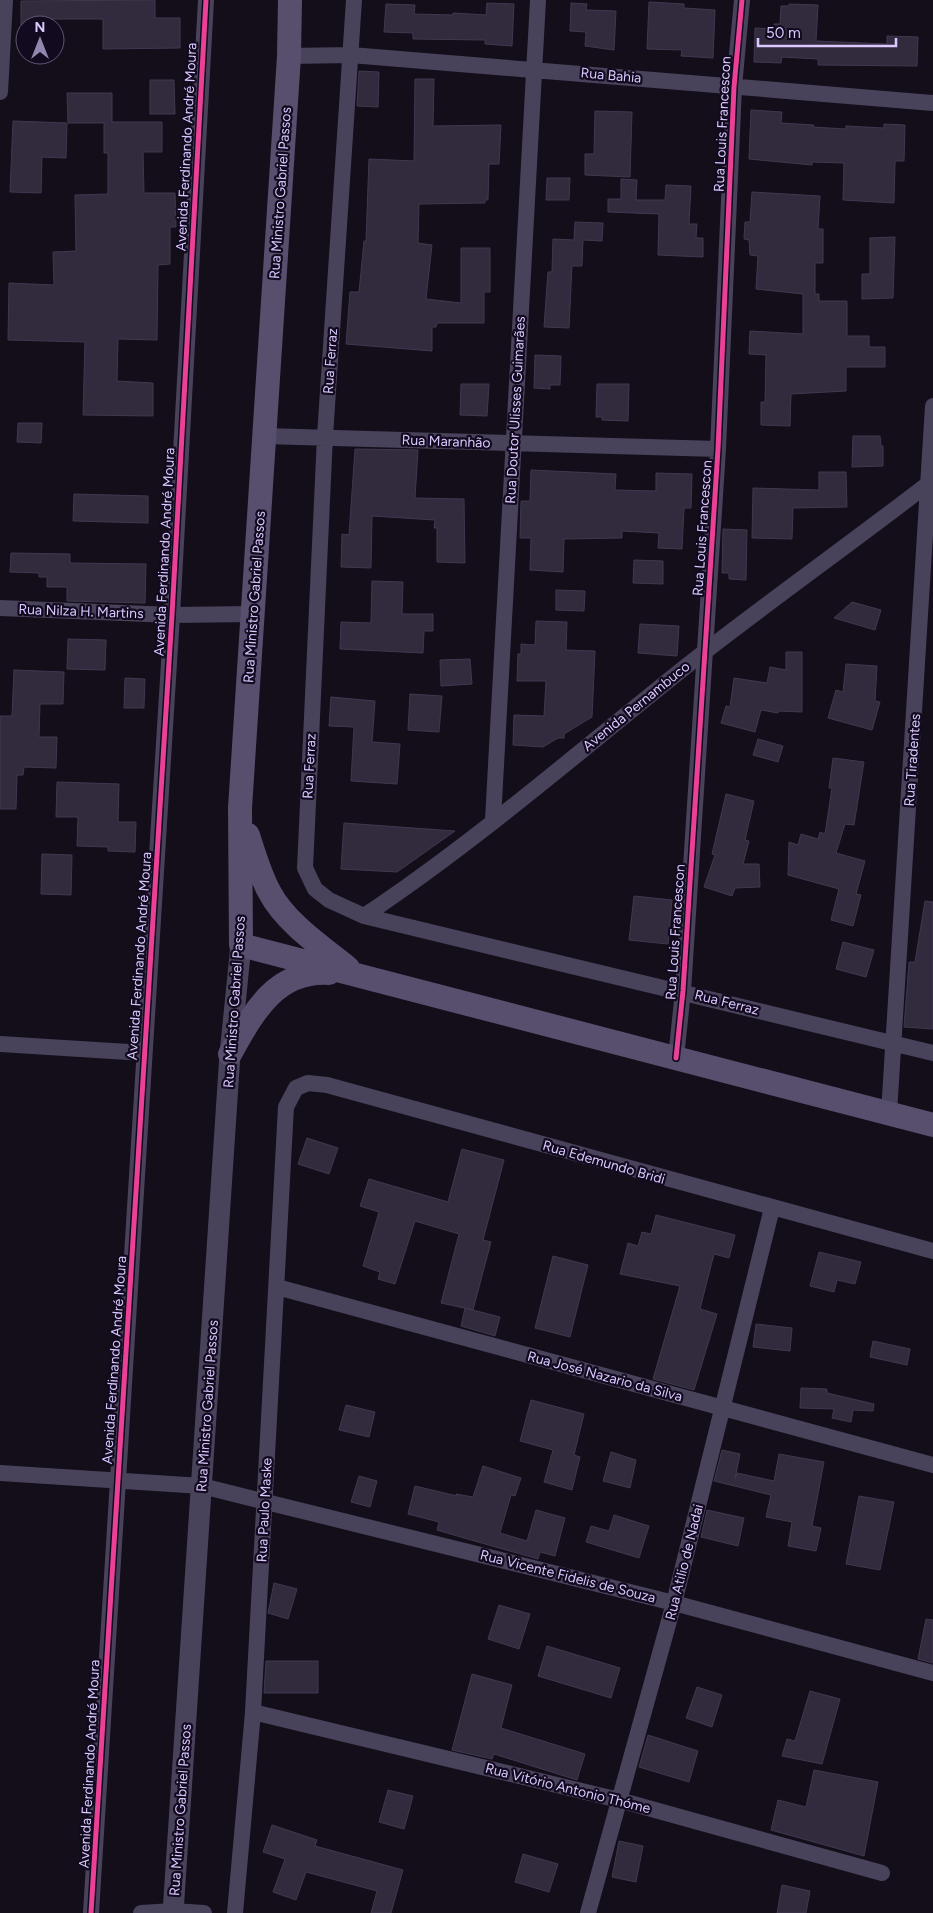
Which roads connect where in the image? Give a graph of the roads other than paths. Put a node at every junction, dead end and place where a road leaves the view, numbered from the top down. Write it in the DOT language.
graph roads {
  1 [pos="5,0"];
  2 [pos="206,0"];
  3 [pos="290,0"];
  4 [pos="354,0"];
  5 [pos="538,0"];
  6 [pos="742,0"];
  7 [pos="351,55"];
  8 [pos="289,56"];
  9 [pos="533,68"];
  10 [pos="734,87"];
  11 [pos="0,92"];
  12 [pos="933,103"];
  13 [pos="933,406"];
  14 [pos="264,436"];
  15 [pos="325,436"];
  16 [pos="514,443"];
  17 [pos="718,449"];
  18 [pos="931,481"];
  19 [pos="0,608"];
  20 [pos="172,614"];
  21 [pos="253,614"];
  22 [pos="705,652"];
  23 [pos="240,808"];
  24 [pos="493,820"];
  25 [pos="364,916"];
  26 [pos="241,945"];
  27 [pos="355,974"];
  28 [pos="683,991"];
  29 [pos="0,1044"];
  30 [pos="894,1044"];
  31 [pos="144,1053"];
  32 [pos="933,1053"];
  33 [pos="230,1054"];
  34 [pos="676,1058"];
  35 [pos="286,1107"];
  36 [pos="889,1114"];
  37 [pos="933,1125"];
  38 [pos="772,1208"];
  39 [pos="933,1251"];
  40 [pos="277,1287"];
  41 [pos="722,1408"];
  42 [pos="933,1465"];
  43 [pos="0,1473"];
  44 [pos="118,1480"];
  45 [pos="202,1486"];
  46 [pos="264,1500"];
  47 [pos="674,1603"];
  48 [pos="933,1672"];
  49 [pos="253,1712"];
  50 [pos="619,1800"];
  51 [pos="882,1873"];
  52 [pos="173,1912"];
  53 [pos="91,1913"];
  54 [pos="141,1913"];
  55 [pos="204,1913"];
  56 [pos="236,1913"];
  57 [pos="588,1913"];
  1 -- 11 [label="street"];
  2 -- 20 [label="street, Avenida Ferdinando André Moura"];
  3 -- 8 [label="main road, Rua Ministro Gabriel Passos"];
  4 -- 7 [label="street, Rua Ferraz"];
  5 -- 9 [label="street, Rua Doutor Ulisses Guimarães"];
  6 -- 10 [label="street, Rua Louis Francescon"];
  7 -- 8 [label="street, Rua Bahia"];
  7 -- 9 [label="street, Rua Bahia"];
  7 -- 15 [label="street, Rua Ferraz"];
  8 -- 14 [label="main road, Rua Ministro Gabriel Passos"];
  9 -- 10 [label="street, Rua Bahia"];
  9 -- 16 [label="street, Rua Doutor Ulisses Guimarães"];
  10 -- 12 [label="street, Rua Bahia"];
  10 -- 17 [label="street, Rua Louis Francescon"];
  13 -- 18 [label="street, Rua Tiradentes"];
  14 -- 15 [label="street, Rua Maranhão"];
  14 -- 21 [label="main road, Rua Ministro Gabriel Passos"];
  15 -- 16 [label="street, Rua Maranhão"];
  15 -- 25 [label="street, Rua Ferraz"];
  16 -- 17 [label="street, Rua Maranhão"];
  16 -- 24 [label="street, Rua Doutor Ulisses Guimarães"];
  17 -- 22 [label="street, Rua Louis Francescon"];
  18 -- 22 [label="street, Avenida Pernambuco"];
  18 -- 30 [label="street, Rua Tiradentes"];
  19 -- 20 [label="street, Rua Nilza H. Martins"];
  20 -- 21 [label="street, Rua Nilza H. Martins"];
  20 -- 31 [label="street, Avenida Ferdinando André Moura"];
  21 -- 23 [label="main road, Rua Ministro Gabriel Passos"];
  22 -- 24 [label="street, Avenida Pernambuco"];
  22 -- 28 [label="street, Rua Louis Francescon"];
  23 -- 26 [label="main road, Rua Ministro Gabriel Passos"];
  23 -- 27 [label="main road"];
  24 -- 25 [label="street, Avenida Pernambuco"];
  25 -- 28 [label="street, Rua Ferraz"];
  26 -- 27 [label="main road"];
  26 -- 33 [label="street, Rua Ministro Gabriel Passos"];
  27 -- 33 [label="main road"];
  27 -- 34 [label="main road"];
  28 -- 30 [label="street, Rua Ferraz"];
  28 -- 34 [label="street, Rua Louis Francescon"];
  29 -- 31 [label="street"];
  30 -- 32 [label="street, Rua Ferraz"];
  30 -- 36 [label="street, Rua Tiradentes"];
  31 -- 44 [label="street, Avenida Ferdinando André Moura"];
  33 -- 45 [label="street, Rua Ministro Gabriel Passos"];
  34 -- 36 [label="main road"];
  35 -- 38 [label="street, Rua Edemundo Bridi"];
  35 -- 40 [label="street, Rua Paulo Maske"];
  36 -- 37 [label="main road"];
  38 -- 39 [label="street, Rua Edemundo Bridi"];
  38 -- 41 [label="street, Rua Atilio de Nadai"];
  40 -- 41 [label="street, Rua José Nazario da Silva"];
  40 -- 46 [label="street, Rua Paulo Maske"];
  41 -- 42 [label="street, Rua José Nazario da Silva"];
  41 -- 47 [label="street, Rua Atilio de Nadai"];
  43 -- 44 [label="street, Rua Vicente Fidelis de Souza"];
  44 -- 45 [label="street, Rua Vicente Fidelis de Souza"];
  44 -- 53 [label="street, Avenida Ferdinando André Moura"];
  45 -- 46 [label="street, Rua Vicente Fidelis de Souza"];
  45 -- 52 [label="street, Rua Ministro Gabriel Passos"];
  46 -- 47 [label="street, Rua Vicente Fidelis de Souza"];
  46 -- 49 [label="street, Rua Paulo Maske"];
  47 -- 48 [label="street, Rua Vicente Fidelis de Souza"];
  47 -- 50 [label="street, Rua Atilio de Nadai"];
  49 -- 50 [label="street, Rua Vitório Antonio Thóme"];
  49 -- 56 [label="street, Rua Paulo Maske"];
  50 -- 51 [label="street, Rua Vitório Antonio Thóme"];
  50 -- 57 [label="street, Rua Atilio de Nadai"];
  52 -- 54 [label="street"];
  52 -- 55 [label="street"];
}
